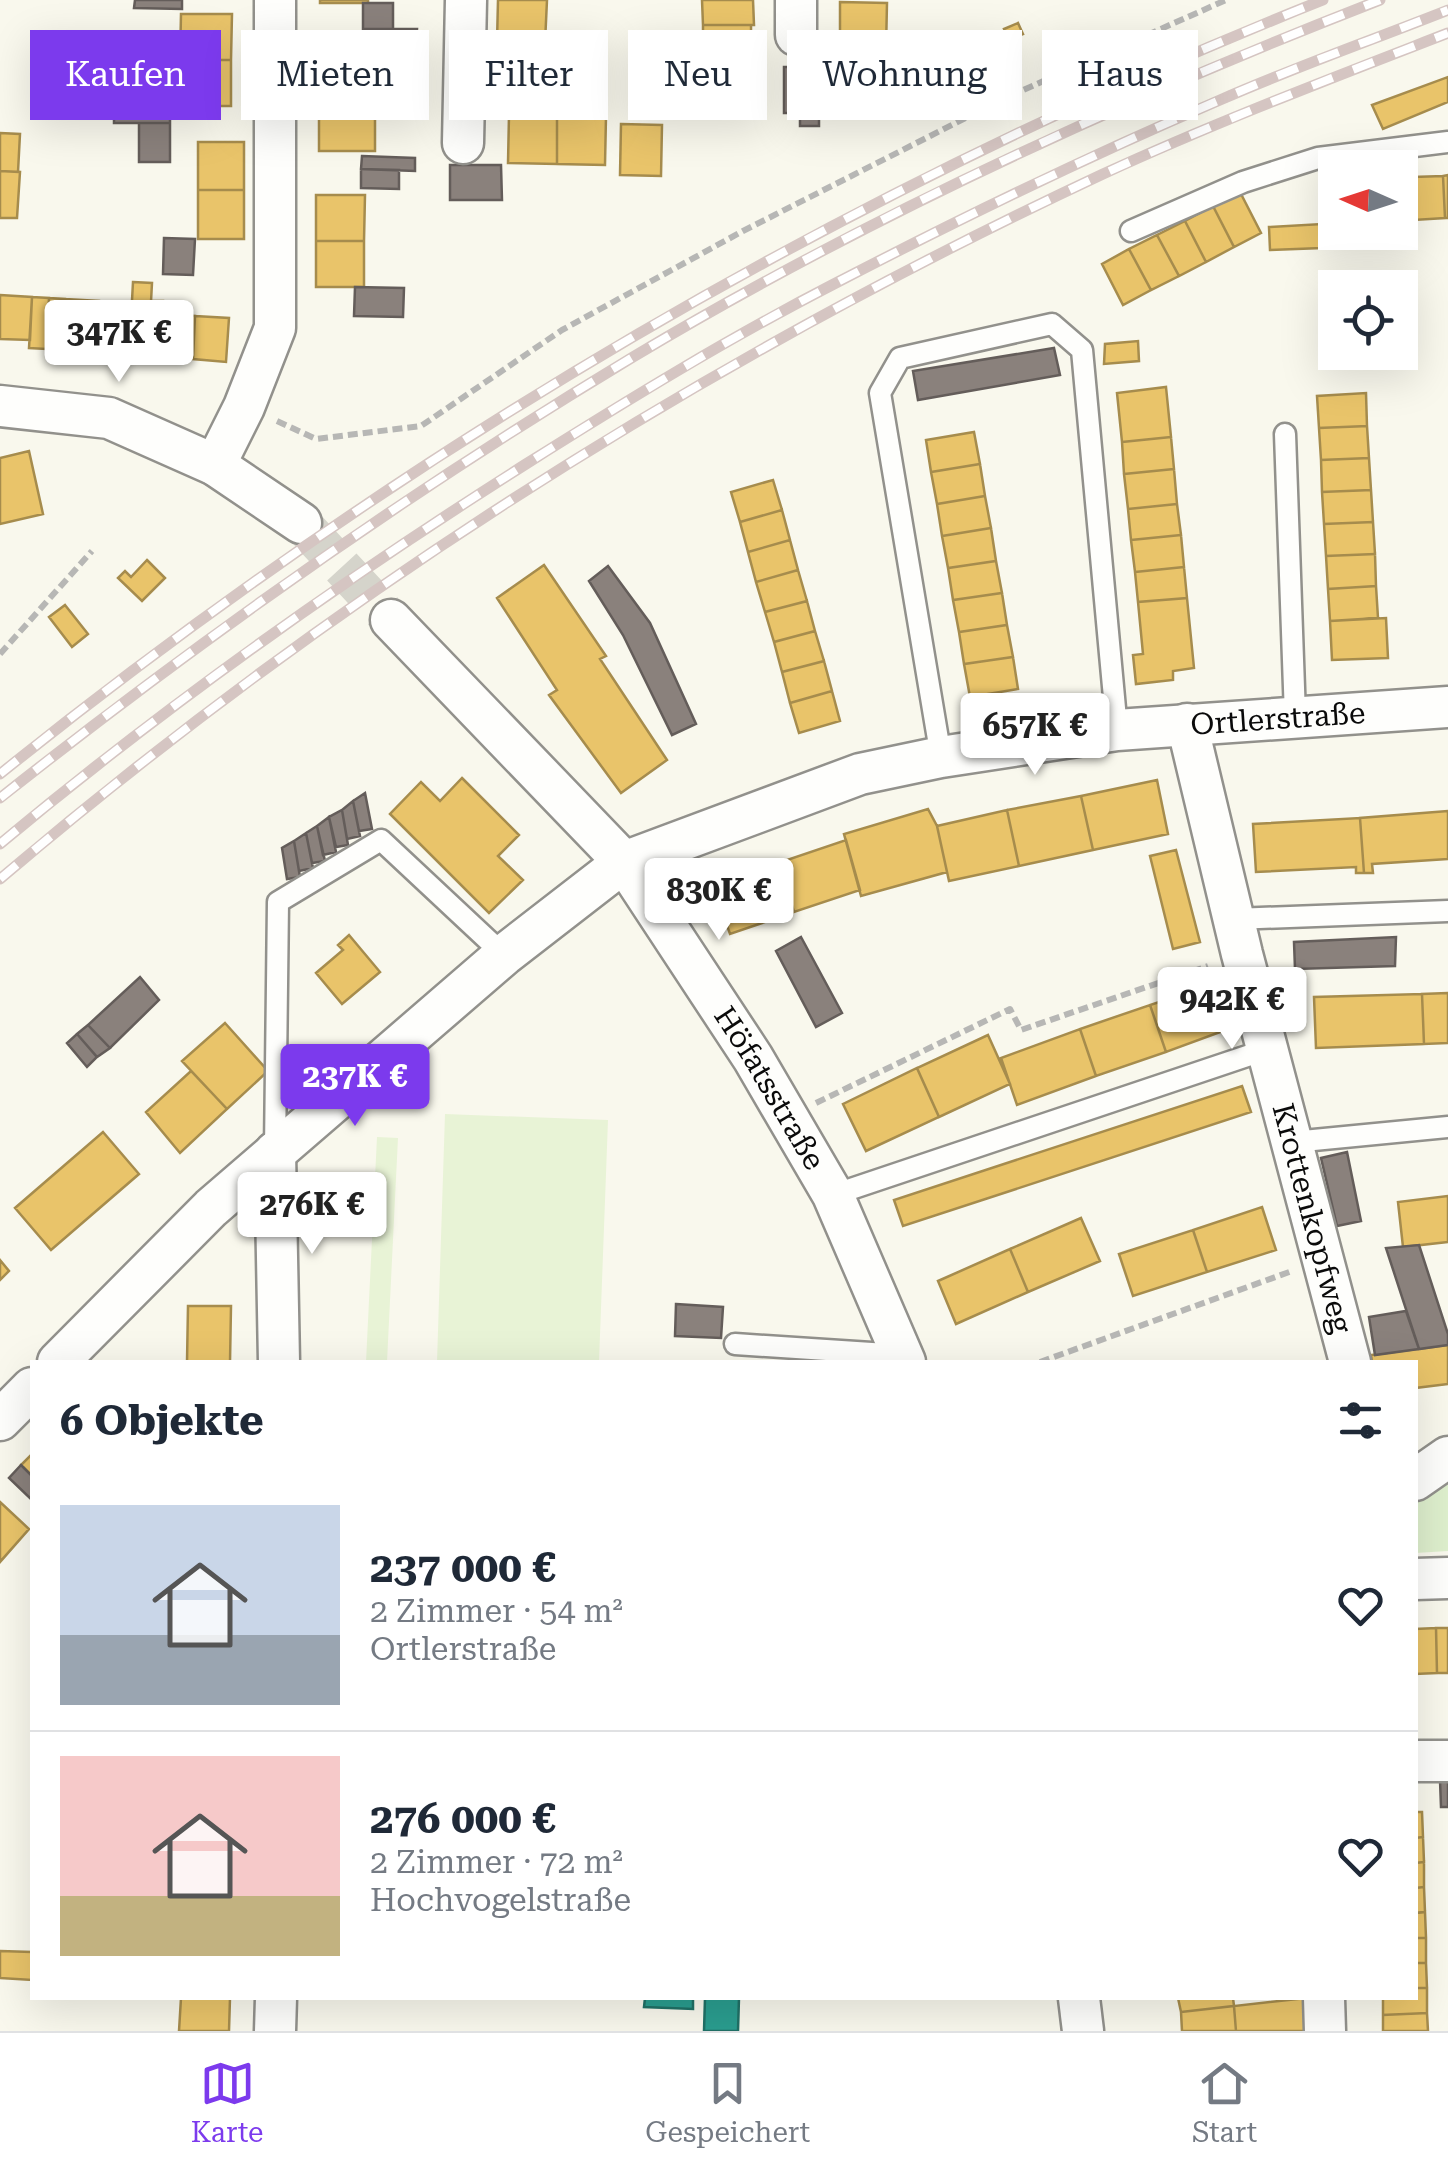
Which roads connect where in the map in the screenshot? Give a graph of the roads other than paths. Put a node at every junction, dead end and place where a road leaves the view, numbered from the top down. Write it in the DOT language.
graph roads {
  1 [pos="275,0"];
  2 [pos="466,0"];
  3 [pos="463,142"];
  4 [pos="1448,142"];
  5 [pos="1131,230"];
  6 [pos="0,406"];
  7 [pos="1285,434"];
  8 [pos="215,465"];
  9 [pos="302,524"];
  10 [pos="391,620"];
  11 [pos="1448,707"];
  12 [pos="1295,716"];
  13 [pos="1187,724"];
  14 [pos="1117,730"];
  15 [pos="941,756"];
  16 [pos="624,862"];
  17 [pos="1448,911"];
  18 [pos="1238,936"];
  19 [pos="504,955"];
  20 [pos="1268,1048"];
  21 [pos="1448,1127"];
  22 [pos="1293,1142"];
  23 [pos="275,1152"];
  24 [pos="833,1195"];
  25 [pos="734,1344"];
  26 [pos="904,1359"];
  27 [pos="60,1360"];
  28 [pos="279,1360"];
  29 [pos="1349,1360"];
  30 [pos="30,1390"];
  31 [pos="0,1420"];
  32 [pos="1448,1458"];
  33 [pos="1418,1478"];
  34 [pos="1448,1578"];
  35 [pos="1418,1580"];
  36 [pos="1448,1760"];
  37 [pos="1418,1761"];
  38 [pos="276,2000"];
  39 [pos="1078,2000"];
  40 [pos="1324,2000"];
  41 [pos="275,2031"];
  42 [pos="1083,2031"];
  43 [pos="1325,2031"];
  1 -- 8 [label="street"];
  2 -- 3 [label="street"];
  4 -- 5 [label="lane"];
  6 -- 8 [label="street"];
  7 -- 12 [label="lane"];
  8 -- 9 [label="street"];
  10 -- 16 [label="street, Höfatsstraße"];
  11 -- 12 [label="street, Ortlerstraße"];
  12 -- 13 [label="street, Ortlerstraße"];
  13 -- 14 [label="street, Ortlerstraße"];
  13 -- 18 [label="street, Krottenkopfweg"];
  14 -- 15 [label="street, Ortlerstraße"];
  14 -- 15 [label="lane"];
  15 -- 16 [label="street, Ortlerstraße"];
  16 -- 19 [label="street, Ortlerstraße"];
  16 -- 24 [label="street, Höfatsstraße"];
  17 -- 18 [label="lane"];
  18 -- 20 [label="street, Krottenkopfweg"];
  19 -- 23 [label="street, Ortlerstraße"];
  19 -- 23 [label="lane"];
  20 -- 22 [label="street, Krottenkopfweg"];
  20 -- 24 [label="lane"];
  21 -- 22 [label="lane"];
  22 -- 29 [label="street, Krottenkopfweg"];
  23 -- 27 [label="street, Ortlerstraße"];
  23 -- 28 [label="street"];
  24 -- 26 [label="street, Höfatsstraße"];
  25 -- 26 [label="lane"];
  30 -- 31 [label="street"];
  32 -- 33 [label="street"];
  34 -- 35 [label="street"];
  36 -- 37 [label="street"];
  38 -- 41 [label="street"];
  39 -- 42 [label="street"];
  40 -- 43 [label="street"];
}
